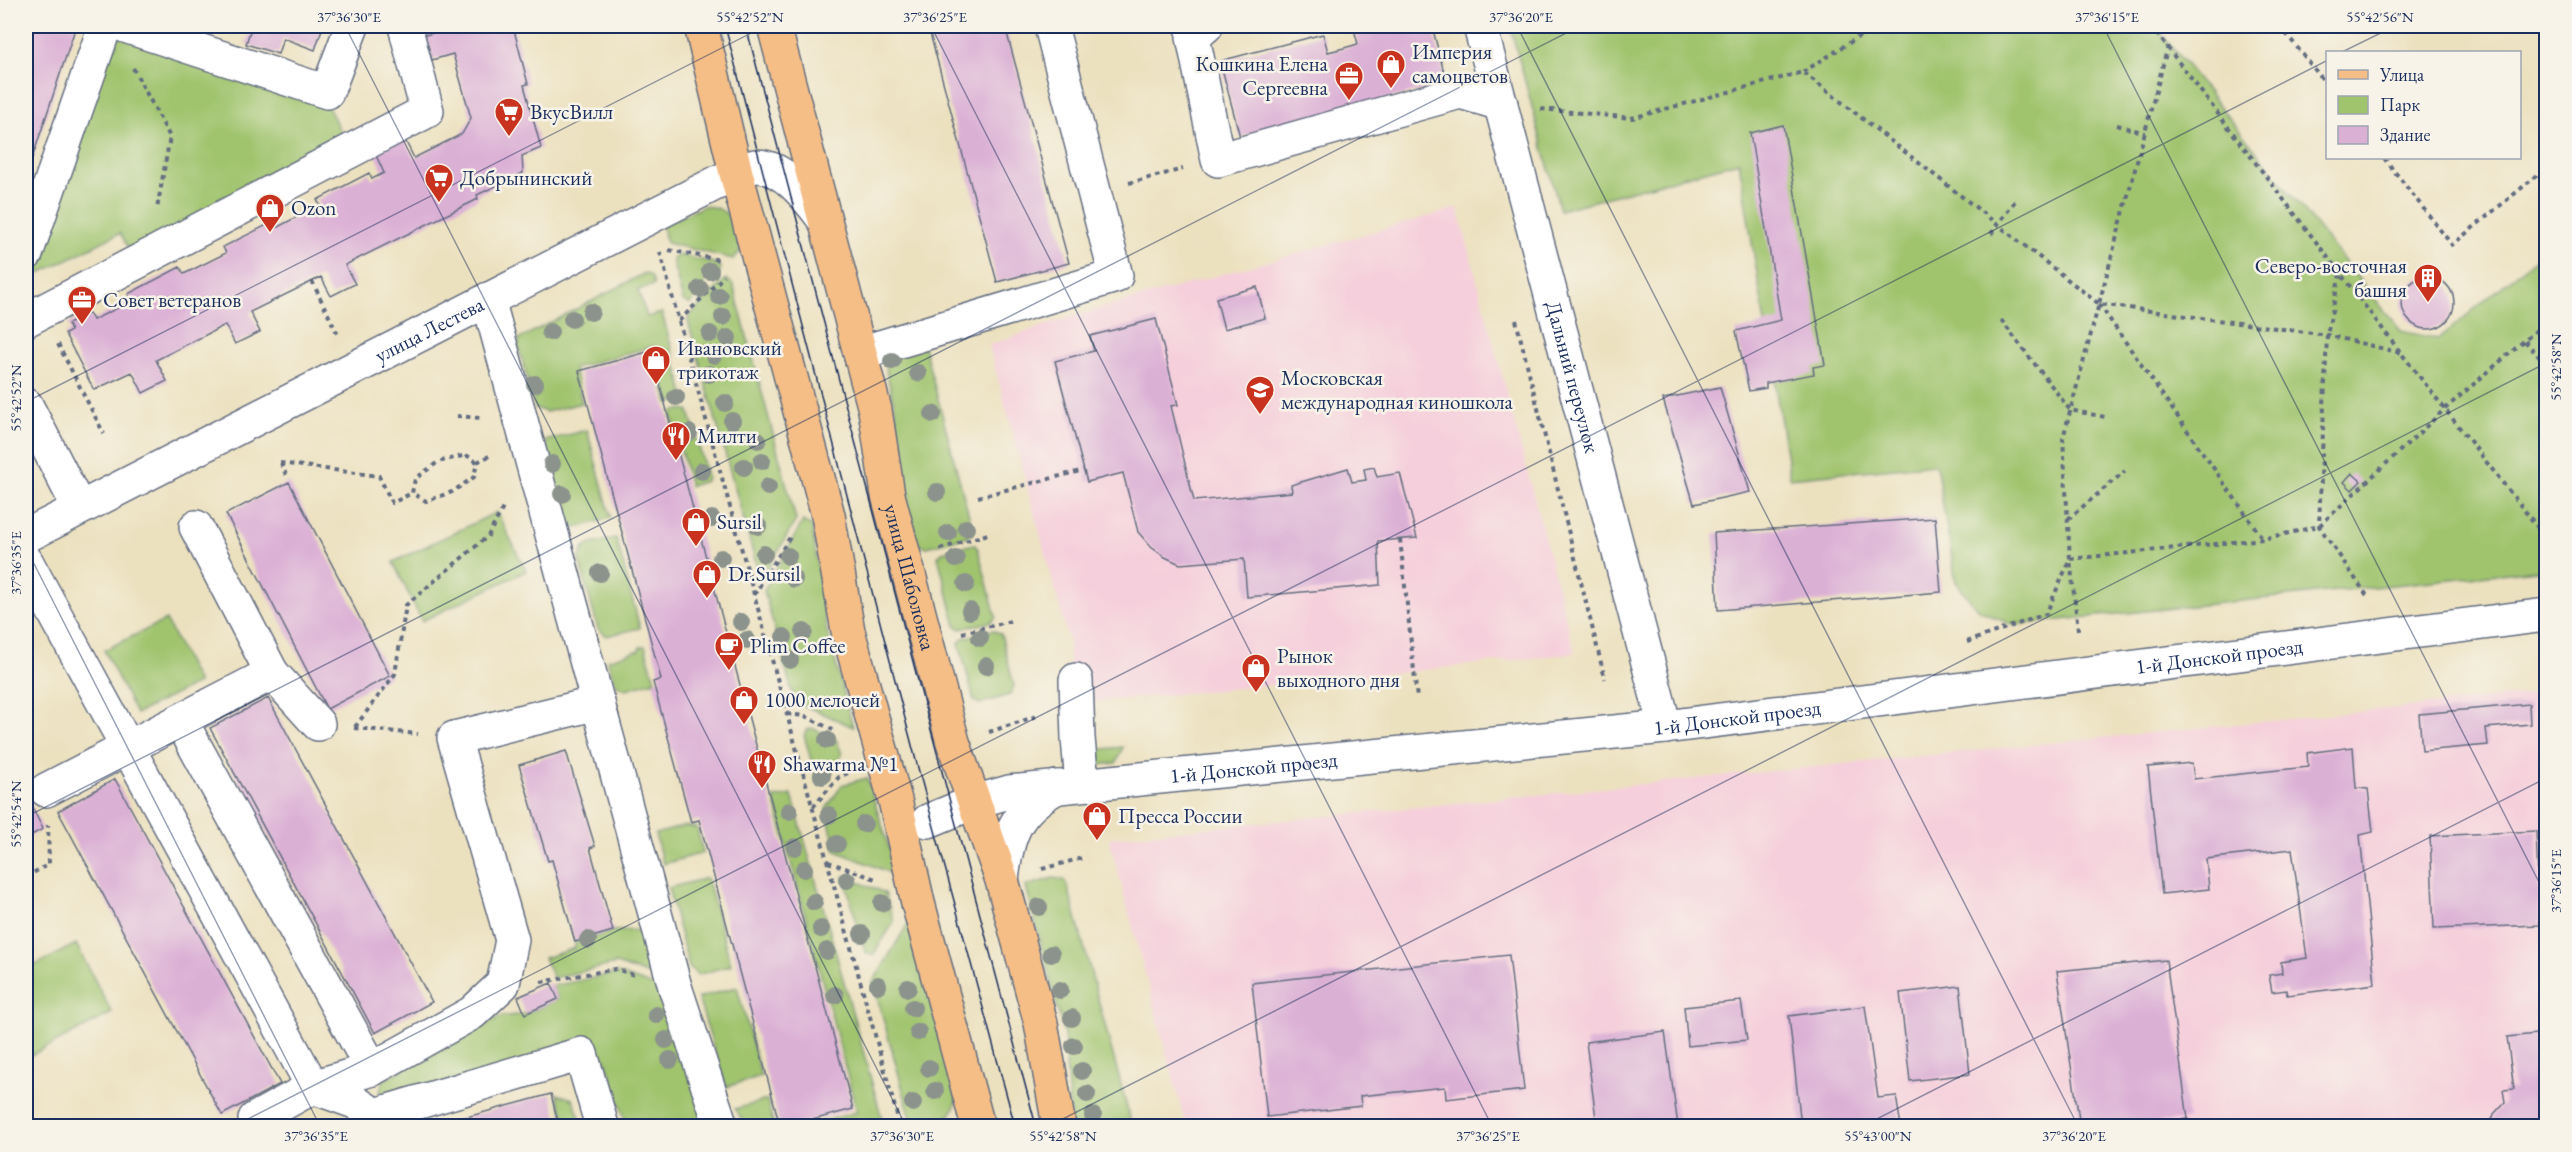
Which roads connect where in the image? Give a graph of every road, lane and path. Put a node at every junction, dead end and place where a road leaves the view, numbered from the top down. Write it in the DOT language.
graph roads {
  1 [pos="105,26"];
  2 [pos="125,26"];
  3 [pos="352,26"];
  4 [pos="405,26"];
  5 [pos="701,26"];
  6 [pos="774,26"];
  7 [pos="1051,26"];
  8 [pos="1206,26"];
  9 [pos="1480,26"];
  10 [pos="1876,26"];
  11 [pos="1960,26"];
  12 [pos="2005,26"];
  13 [pos="2151,26"];
  14 [pos="2280,26"];
  15 [pos="2168,46"];
  16 [pos="1803,72"];
  17 [pos="2326,84"];
  18 [pos="153,103"];
  19 [pos="1501,104"];
  20 [pos="2117,125"];
  21 [pos="2145,133"];
  22 [pos="2385,159"];
  23 [pos="1218,160"];
  24 [pos="2547,168"];
  25 [pos="736,173"];
  26 [pos="1095,192"];
  27 [pos="159,198"];
  28 [pos="2015,201"];
  29 [pos="823,218"];
  30 [pos="1997,224"];
  31 [pos="1991,234"];
  32 [pos="26,254"];
  33 [pos="729,262"];
  34 [pos="731,269"];
  35 [pos="2340,273"];
  36 [pos="312,281"];
  37 [pos="488,299"];
  38 [pos="2098,304"];
  39 [pos="1514,311"];
  40 [pos="33,316"];
  41 [pos="2001,320"];
  42 [pos="679,321"];
  43 [pos="2547,322"];
  44 [pos="2540,328"];
  45 [pos="2327,335"];
  46 [pos="2547,335"];
  47 [pos="2525,341"];
  48 [pos="860,353"];
  49 [pos="2401,353"];
  50 [pos="2545,358"];
  51 [pos="354,368"];
  52 [pos="26,405"];
  53 [pos="2446,408"];
  54 [pos="2070,410"];
  55 [pos="2105,417"];
  56 [pos="104,434"];
  57 [pos="531,458"];
  58 [pos="1084,470"];
  59 [pos="2125,471"];
  60 [pos="286,475"];
  61 [pos="412,493"];
  62 [pos="978,497"];
  63 [pos="79,508"];
  64 [pos="2067,519"];
  65 [pos="2319,526"];
  66 [pos="196,527"];
  67 [pos="2547,528"];
  68 [pos="2540,529"];
  69 [pos="794,531"];
  70 [pos="26,536"];
  71 [pos="2547,538"];
  72 [pos="1400,539"];
  73 [pos="2263,539"];
  74 [pos="2070,559"];
  75 [pos="26,561"];
  76 [pos="754,595"];
  77 [pos="2368,597"];
  78 [pos="2547,615"];
  79 [pos="1011,621"];
  80 [pos="2078,630"];
  81 [pos="956,635"];
  82 [pos="1967,642"];
  83 [pos="272,673"];
  84 [pos="1076,680"];
  85 [pos="1605,680"];
  86 [pos="1417,699"];
  87 [pos="598,703"];
  88 [pos="787,714"];
  89 [pos="1036,716"];
  90 [pos="181,720"];
  91 [pos="318,724"];
  92 [pos="1665,727"];
  93 [pos="354,728"];
  94 [pos="843,734"];
  95 [pos="981,734"];
  96 [pos="454,738"];
  97 [pos="129,748"];
  98 [pos="855,770"];
  99 [pos="1070,785"];
  100 [pos="46,790"];
  101 [pos="895,800"];
  102 [pos="974,802"];
  103 [pos="812,807"];
  104 [pos="928,821"];
  105 [pos="908,858"];
  106 [pos="1082,858"];
  107 [pos="828,861"];
  108 [pos="1017,876"];
  109 [pos="26,877"];
  110 [pos="878,880"];
  111 [pos="553,981"];
  112 [pos="675,987"];
  113 [pos="372,1069"];
  114 [pos="313,1087"];
  115 [pos="416,1115"];
  116 [pos="258,1126"];
  117 [pos="602,1126"];
  118 [pos="721,1126"];
  119 [pos="900,1126"];
  120 [pos="978,1126"];
  121 [pos="1059,1126"];
  1 -- 32 [label="street"];
  2 -- 3 [label="street"];
  4 -- 40 [label="street"];
  5 -- 25 [label="main road"];
  6 -- 29 [label="main road, улица Шаболовка"];
  7 -- 26 [label="street"];
  8 -- 23 [label="street"];
  9 -- 19 [label="street, Дальний переулок"];
  10 -- 16 [label="path"];
  11 -- 12 [label="path"];
  13 -- 15 [label="path"];
  14 -- 17 [label="path"];
  15 -- 21 [label="path"];
  15 -- 35 [label="path"];
  16 -- 19 [label="path"];
  16 -- 30 [label="path"];
  18 -- 27 [label="path"];
  19 -- 23 [label="street"];
  19 -- 92 [label="street, Дальний переулок"];
  20 -- 21 [label="path"];
  21 -- 38 [label="path"];
  22 -- 24 [label="path"];
  23 -- 26 [label="path"];
  25 -- 29 [label="street, улица Лестева"];
  25 -- 37 [label="street, улица Лестева"];
  25 -- 101 [label="main road"];
  26 -- 48 [label="street"];
  28 -- 30 [label="path"];
  29 -- 48 [label="main road, улица Шаболовка"];
  30 -- 31 [label="path"];
  30 -- 38 [label="path"];
  33 -- 42 [label="path"];
  34 -- 42 [label="path"];
  35 -- 45 [label="path"];
  35 -- 49 [label="path"];
  36 -- 51 [label="path"];
  37 -- 51 [label="street, улица Лестева"];
  37 -- 57 [label="street"];
  38 -- 45 [label="path"];
  38 -- 54 [label="path"];
  38 -- 73 [label="path"];
  39 -- 85 [label="path"];
  40 -- 56 [label="path"];
  41 -- 54 [label="path"];
  42 -- 76 [label="path"];
  43 -- 44 [label="path"];
  44 -- 46 [label="path"];
  44 -- 47 [label="path"];
  45 -- 49 [label="path"];
  45 -- 65 [label="path"];
  47 -- 50 [label="path"];
  47 -- 53 [label="path"];
  48 -- 102 [label="main road, улица Шаболовка"];
  49 -- 53 [label="path"];
  51 -- 63 [label="street, улица Лестева"];
  52 -- 63 [label="street"];
  53 -- 65 [label="path"];
  53 -- 68 [label="path"];
  54 -- 55 [label="path"];
  54 -- 64 [label="path"];
  57 -- 87 [label="street"];
  57 -- 93 [label="path"];
  58 -- 62 [label="path"];
  59 -- 64 [label="path"];
  60 -- 61 [label="path"];
  61 -- 61 [label="path"];
  63 -- 70 [label="street, улица Лестева"];
  64 -- 74 [label="path"];
  65 -- 73 [label="path"];
  65 -- 77 [label="path"];
  66 -- 83 [label="street"];
  67 -- 68 [label="path"];
  68 -- 71 [label="path"];
  69 -- 76 [label="path"];
  72 -- 86 [label="path"];
  73 -- 74 [label="path"];
  74 -- 80 [label="path"];
  74 -- 82 [label="path"];
  75 -- 97 [label="street"];
  76 -- 88 [label="path"];
  78 -- 92 [label="street, 1-й Донской проезд"];
  79 -- 81 [label="path"];
  83 -- 90 [label="street"];
  83 -- 91 [label="street"];
  84 -- 99 [label="street"];
  87 -- 96 [label="street"];
  87 -- 112 [label="street"];
  88 -- 94 [label="path"];
  88 -- 103 [label="path"];
  89 -- 95 [label="path"];
  90 -- 97 [label="street"];
  90 -- 113 [label="street"];
  91 -- 93 [label="path"];
  92 -- 99 [label="street, 1-й Донской проезд"];
  93 -- 96 [label="path"];
  96 -- 113 [label="street"];
  97 -- 100 [label="street"];
  97 -- 114 [label="street"];
  98 -- 103 [label="path"];
  99 -- 102 [label="street, 1-й Донской проезд"];
  99 -- 108 [label="street"];
  100 -- 109 [label="path"];
  101 -- 104 [label="street"];
  101 -- 105 [label="main road"];
  102 -- 104 [label="street, 1-й Донской проезд"];
  102 -- 108 [label="main road, улица Шаболовка"];
  103 -- 107 [label="path"];
  104 -- 105 [label="street"];
  105 -- 120 [label="main road"];
  106 -- 108 [label="path"];
  107 -- 110 [label="path"];
  107 -- 119 [label="path"];
  108 -- 121 [label="main road, улица Шаболовка"];
  111 -- 112 [label="path"];
  112 -- 118 [label="street"];
  113 -- 114 [label="street"];
  114 -- 115 [label="street"];
  114 -- 116 [label="street"];
  115 -- 117 [label="street"];
}
